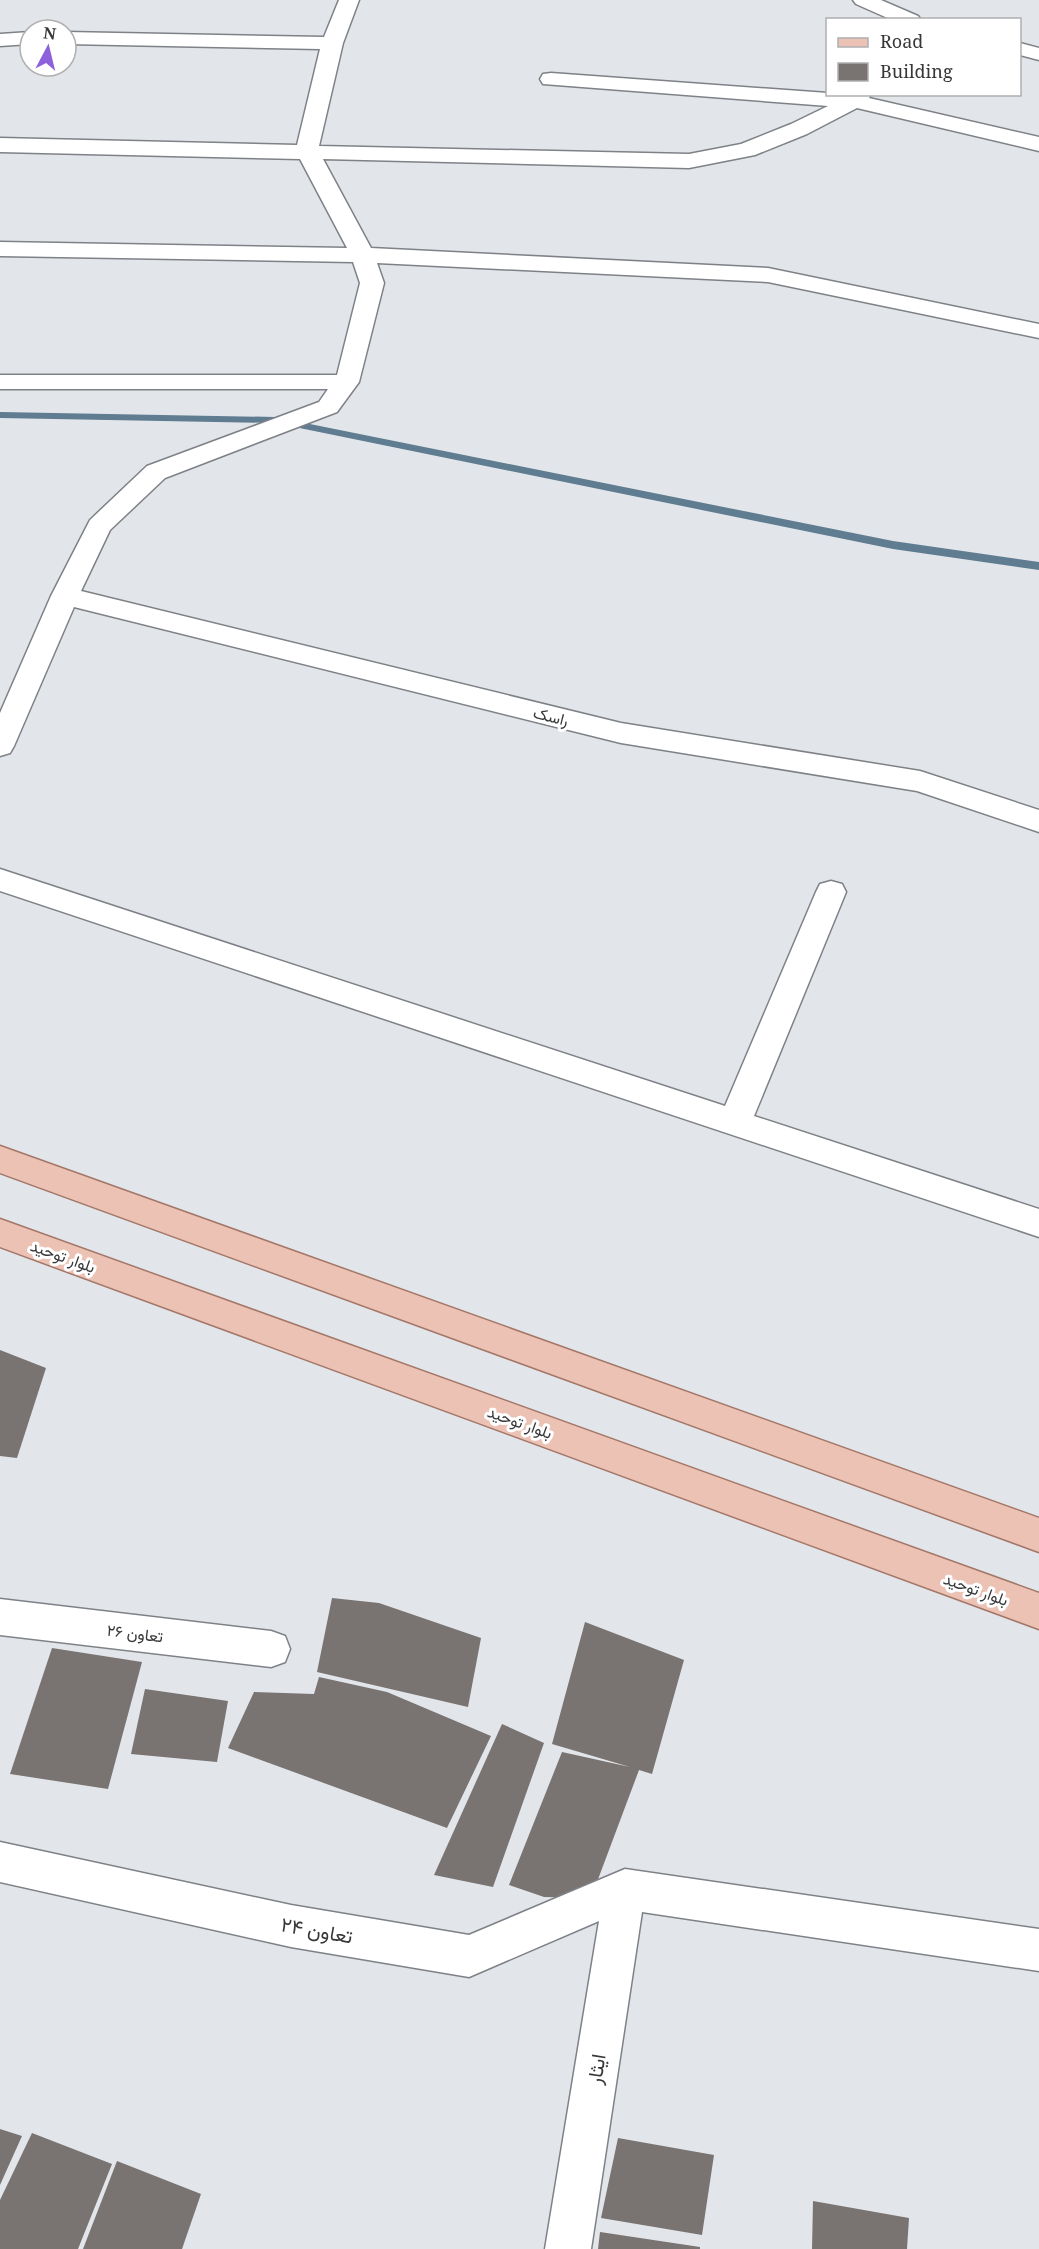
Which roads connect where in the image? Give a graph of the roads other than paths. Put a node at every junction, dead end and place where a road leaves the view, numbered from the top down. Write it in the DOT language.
graph roads {
  1 [pos="349,0"];
  2 [pos="864,0"];
  3 [pos="906,18"];
  4 [pos="78,38"];
  5 [pos="18,39"];
  6 [pos="0,40"];
  7 [pos="333,44"];
  8 [pos="1021,50"];
  9 [pos="1039,54"];
  10 [pos="551,79"];
  11 [pos="857,98"];
  12 [pos="1039,144"];
  13 [pos="0,146"];
  14 [pos="307,151"];
  15 [pos="0,249"];
  16 [pos="363,255"];
  17 [pos="1039,331"];
  18 [pos="0,382"];
  19 [pos="347,382"];
  20 [pos="65,596"];
  21 [pos="0,746"];
  22 [pos="1039,821"];
  23 [pos="0,880"];
  24 [pos="831,892"];
  25 [pos="734,1123"];
  26 [pos="0,1159"];
  27 [pos="1039,1223"];
  28 [pos="0,1233"];
  29 [pos="1039,1535"];
  30 [pos="1039,1611"];
  31 [pos="0,1617"];
  32 [pos="271,1649"];
  33 [pos="0,1863"];
  34 [pos="625,1889"];
  35 [pos="1039,1950"];
  36 [pos="568,2249"];
  1 -- 7 [label="street"];
  2 -- 3 [label="street"];
  4 -- 7 [label="street"];
  5 -- 6 [label="street"];
  7 -- 14 [label="street"];
  8 -- 9 [label="street"];
  10 -- 11 [label="street"];
  11 -- 12 [label="street"];
  11 -- 14 [label="street"];
  13 -- 14 [label="street"];
  14 -- 16 [label="street"];
  15 -- 16 [label="street"];
  16 -- 17 [label="street"];
  16 -- 19 [label="street"];
  18 -- 19 [label="street"];
  19 -- 20 [label="street"];
  20 -- 21 [label="street"];
  20 -- 22 [label="street, راسک"];
  23 -- 25 [label="street"];
  24 -- 25 [label="street"];
  25 -- 27 [label="street"];
  26 -- 29 [label="main road"];
  28 -- 30 [label="main road, بلوار توحید"];
  31 -- 32 [label="street, تعاون ۲۶"];
  33 -- 34 [label="street, تعاون ۲۴"];
  34 -- 35 [label="street"];
  34 -- 36 [label="street, ایثار"];
}
